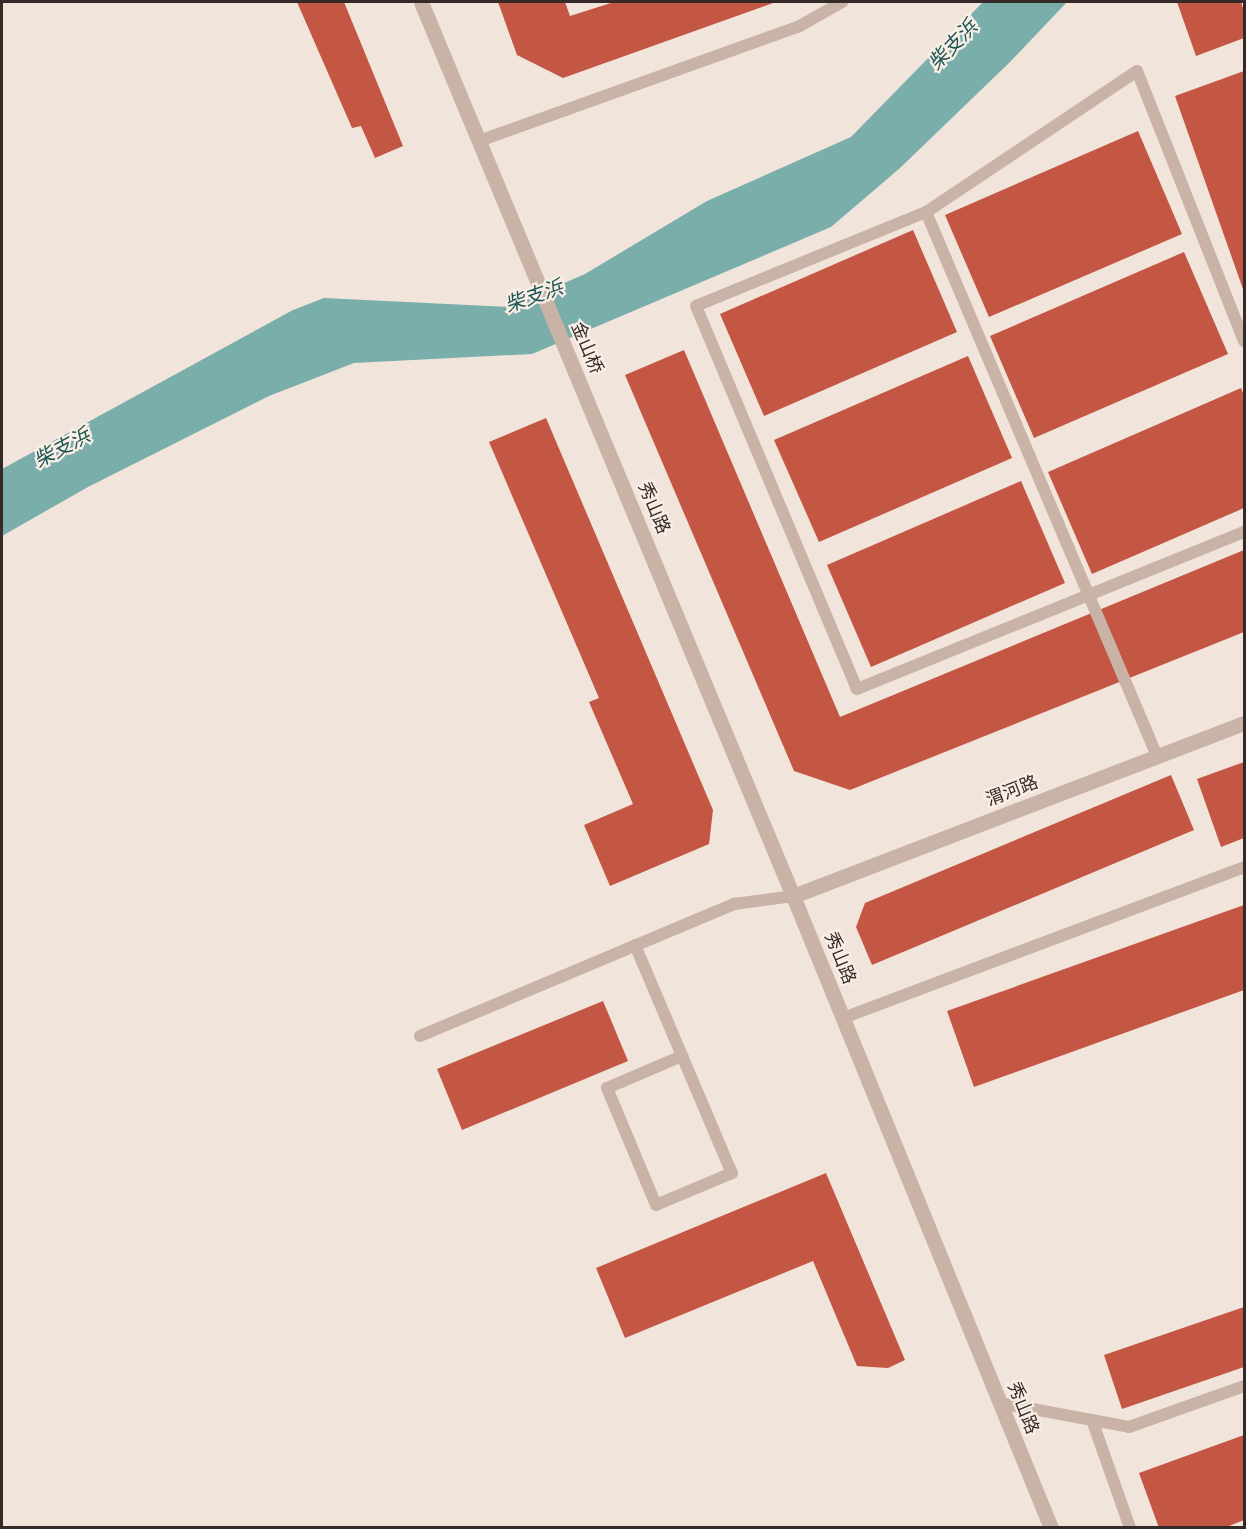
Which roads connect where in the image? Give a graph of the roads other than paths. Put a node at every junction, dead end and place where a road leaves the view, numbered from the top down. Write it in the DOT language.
graph roads {
  1 [pos="421,2"];
  2 [pos="840,2"];
  3 [pos="479,141"];
  4 [pos="926,212"];
  5 [pos="1245,341"];
  6 [pos="589,404"];
  7 [pos="1245,532"];
  8 [pos="1089,595"];
  9 [pos="1245,723"];
  10 [pos="1157,756"];
  11 [pos="1245,867"];
  12 [pos="793,896"];
  13 [pos="635,945"];
  14 [pos="843,1018"];
  15 [pos="420,1035"];
  16 [pos="682,1056"];
  17 [pos="1245,1386"];
  18 [pos="1000,1403"];
  19 [pos="1092,1420"];
  20 [pos="1051,1527"];
  21 [pos="1130,1527"];
  1 -- 3 [label="street, 金山桥"];
  2 -- 3 [label="lane"];
  3 -- 6 [label="street, 金山桥"];
  4 -- 5 [label="lane"];
  4 -- 8 [label="lane"];
  4 -- 8 [label="lane"];
  6 -- 12 [label="street, 秀山路"];
  7 -- 8 [label="lane"];
  8 -- 10 [label="lane"];
  9 -- 10 [label="street, 渭河路"];
  10 -- 12 [label="street, 渭河路"];
  11 -- 14 [label="lane"];
  12 -- 13 [label="lane"];
  12 -- 14 [label="street, 秀山路"];
  13 -- 15 [label="lane"];
  13 -- 16 [label="lane"];
  14 -- 18 [label="street, 秀山路"];
  16 -- 16 [label="lane"];
  17 -- 19 [label="lane"];
  18 -- 19 [label="lane"];
  18 -- 20 [label="street, 秀山路"];
  19 -- 21 [label="lane"];
}
